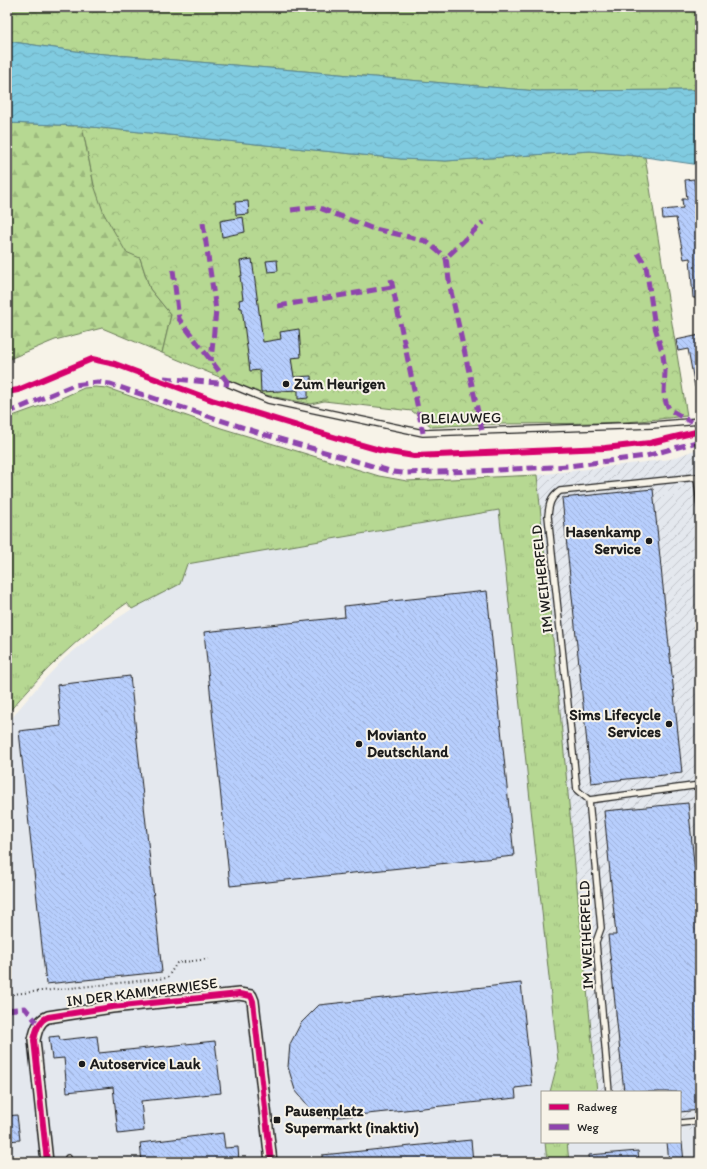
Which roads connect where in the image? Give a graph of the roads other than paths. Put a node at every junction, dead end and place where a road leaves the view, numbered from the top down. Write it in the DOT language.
graph roads {
  1 [pos="229,384"];
  2 [pos="700,421"];
  3 [pos="699,477"];
  4 [pos="700,506"];
  5 [pos="700,785"];
  6 [pos="589,800"];
  7 [pos="609,1091"];
  8 [pos="700,1121"];
  9 [pos="681,1123"];
  10 [pos="47,1162"];
  11 [pos="271,1162"];
  1 -- 2 [label="lane, BLEIAUWEG"];
  3 -- 4 [label="lane, IM WEIHERFELD"];
  3 -- 6 [label="lane, IM WEIHERFELD"];
  5 -- 6 [label="lane"];
  6 -- 7 [label="lane, IM WEIHERFELD"];
  8 -- 9 [label="lane"];
  10 -- 11 [label="street, IN DER KAMMERWIESE"];
}
